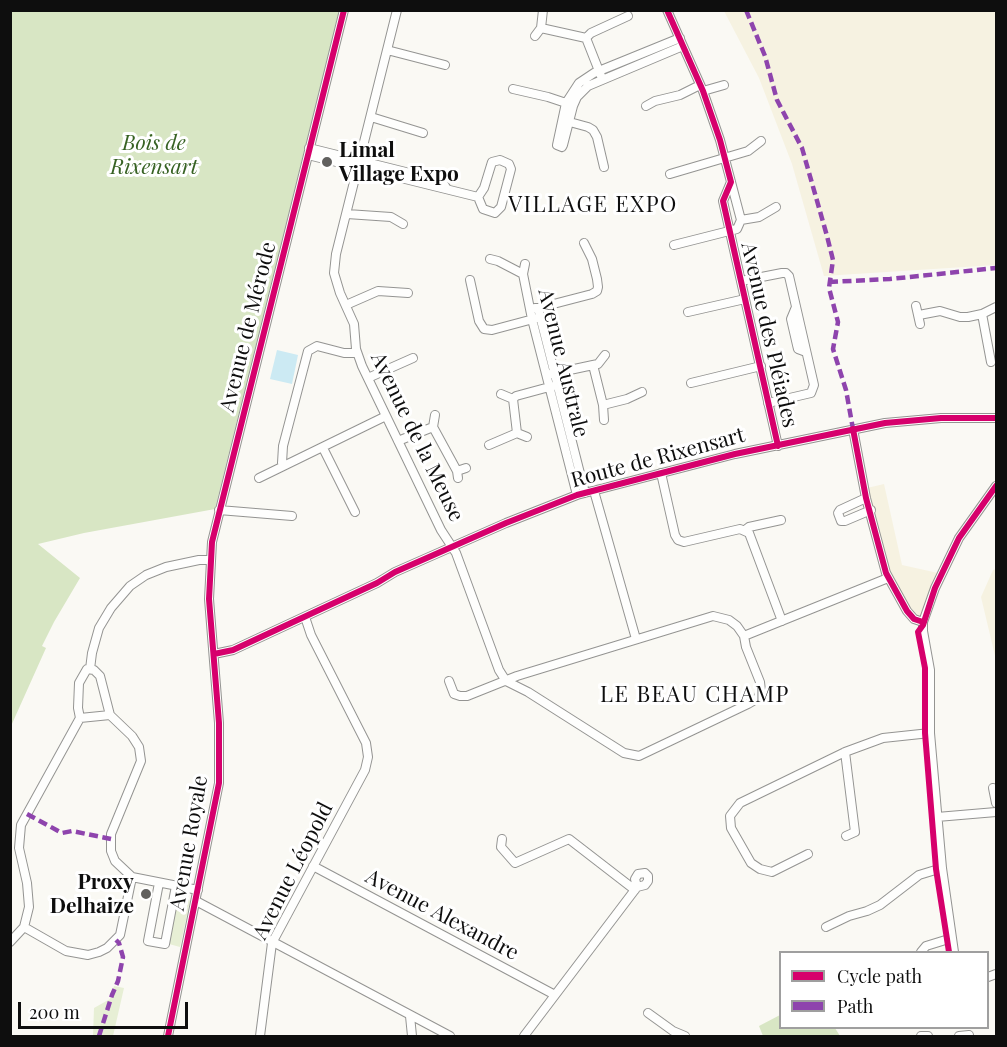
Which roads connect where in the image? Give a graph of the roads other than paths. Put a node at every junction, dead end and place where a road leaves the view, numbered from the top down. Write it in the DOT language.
graph roads {
  1 [pos="344,10"];
  2 [pos="397,10"];
  3 [pos="543,10"];
  4 [pos="667,10"];
  5 [pos="628,15"];
  6 [pos="541,28"];
  7 [pos="535,36"];
  8 [pos="586,38"];
  9 [pos="682,42"];
  10 [pos="387,50"];
  11 [pos="445,65"];
  12 [pos="600,75"];
  13 [pos="724,85"];
  14 [pos="701,88"];
  15 [pos="513,89"];
  16 [pos="569,104"];
  17 [pos="646,106"];
  18 [pos="371,117"];
  19 [pos="423,133"];
  20 [pos="761,141"];
  21 [pos="309,151"];
  22 [pos="724,157"];
  23 [pos="359,164"];
  24 [pos="604,167"];
  25 [pos="670,174"];
  26 [pos="731,182"];
  27 [pos="478,197"];
  28 [pos="776,207"];
  29 [pos="347,214"];
  30 [pos="741,220"];
  31 [pos="403,224"];
  32 [pos="729,231"];
  33 [pos="584,243"];
  34 [pos="674,245"];
  35 [pos="490,259"];
  36 [pos="525,264"];
  37 [pos="523,274"];
  38 [pos="470,280"];
  39 [pos="741,281"];
  40 [pos="408,293"];
  41 [pos="745,299"];
  42 [pos="346,305"];
  43 [pos="916,306"];
  44 [pos="996,307"];
  45 [pos="688,312"];
  46 [pos="982,314"];
  47 [pos="536,315"];
  48 [pos="919,315"];
  49 [pos="920,324"];
  50 [pos="357,353"];
  51 [pos="605,355"];
  52 [pos="412,358"];
  53 [pos="991,362"];
  54 [pos="593,365"];
  55 [pos="761,366"];
  56 [pos="550,374"];
  57 [pos="368,378"];
  58 [pos="691,383"];
  59 [pos="554,386"];
  60 [pos="642,392"];
  61 [pos="501,394"];
  62 [pos="513,399"];
  63 [pos="768,403"];
  64 [pos="603,405"];
  65 [pos="435,415"];
  66 [pos="386,416"];
  67 [pos="996,418"];
  68 [pos="604,420"];
  69 [pos="433,427"];
  70 [pos="853,429"];
  71 [pos="517,433"];
  72 [pos="527,437"];
  73 [pos="398,441"];
  74 [pos="489,445"];
  75 [pos="777,446"];
  76 [pos="322,448"];
  77 [pos="284,465"];
  78 [pos="460,472"];
  79 [pos="661,473"];
  80 [pos="259,478"];
  81 [pos="996,486"];
  82 [pos="585,493"];
  83 [pos="866,498"];
  84 [pos="219,510"];
  85 [pos="871,510"];
  86 [pos="355,512"];
  87 [pos="292,516"];
  88 [pos="781,520"];
  89 [pos="745,530"];
  90 [pos="451,548"];
  91 [pos="210,560"];
  92 [pos="888,578"];
  93 [pos="305,617"];
  94 [pos="782,621"];
  95 [pos="923,622"];
  96 [pos="744,636"];
  97 [pos="636,639"];
  98 [pos="214,654"];
  99 [pos="90,669"];
  100 [pos="531,672"];
  101 [pos="449,681"];
  102 [pos="506,681"];
  103 [pos="528,692"];
  104 [pos="110,715"];
  105 [pos="80,717"];
  106 [pos="930,733"];
  107 [pos="845,752"];
  108 [pos="993,788"];
  109 [pos="996,803"];
  110 [pos="996,812"];
  111 [pos="937,817"];
  112 [pos="846,836"];
  113 [pos="502,839"];
  114 [pos="808,854"];
  115 [pos="313,866"];
  116 [pos="942,868"];
  117 [pos="132,877"];
  118 [pos="159,883"];
  119 [pos="176,886"];
  120 [pos="198,890"];
  121 [pos="196,901"];
  122 [pos="24,927"];
  123 [pos="826,927"];
  124 [pos="952,938"];
  125 [pos="10,942"];
  126 [pos="272,943"];
  127 [pos="922,951"];
  128 [pos="954,951"];
  129 [pos="555,996"];
  130 [pos="648,1013"];
  131 [pos="410,1016"];
  132 [pos="968,1033"];
  133 [pos="168,1036"];
  134 [pos="260,1036"];
  135 [pos="412,1036"];
  136 [pos="450,1036"];
  137 [pos="524,1036"];
  138 [pos="685,1036"];
  139 [pos="921,1036"];
  140 [pos="928,1036"];
  141 [pos="958,1036"];
  1 -- 21 [label="street, Avenue de Mérode"];
  2 -- 10 [label="street, Avenue de la Meuse"];
  3 -- 6 [label="street"];
  4 -- 9 [label="street, Avenue des Pléiades"];
  5 -- 8 [label="street"];
  6 -- 7 [label="street"];
  6 -- 8 [label="street"];
  8 -- 12 [label="street"];
  9 -- 12 [label="street"];
  9 -- 14 [label="street, Avenue des Pléiades"];
  10 -- 11 [label="street"];
  10 -- 18 [label="street, Avenue de la Meuse"];
  12 -- 16 [label="street"];
  13 -- 14 [label="street"];
  14 -- 17 [label="street"];
  14 -- 22 [label="street, Avenue des Pléiades"];
  15 -- 16 [label="street"];
  16 -- 24 [label="street"];
  18 -- 19 [label="street"];
  18 -- 23 [label="street, Avenue de la Meuse"];
  20 -- 22 [label="street"];
  21 -- 23 [label="street"];
  21 -- 84 [label="street, Avenue de Mérode"];
  22 -- 25 [label="street"];
  22 -- 26 [label="street, Avenue des Pléiades"];
  23 -- 27 [label="street"];
  23 -- 29 [label="street, Avenue de la Meuse"];
  26 -- 30 [label="street, Avenue des Pléiades"];
  26 -- 32 [label="street"];
  27 -- 27 [label="street"];
  28 -- 30 [label="street"];
  29 -- 31 [label="street"];
  29 -- 42 [label="street, Avenue de la Meuse"];
  30 -- 32 [label="street, Avenue des Pléiades"];
  32 -- 34 [label="street"];
  32 -- 39 [label="street, Avenue des Pléiades"];
  33 -- 47 [label="street"];
  35 -- 37 [label="street, Avenue Australe"];
  36 -- 37 [label="street, Avenue Australe"];
  37 -- 47 [label="street, Avenue Australe"];
  38 -- 47 [label="street"];
  39 -- 41 [label="street, Avenue des Pléiades"];
  39 -- 63 [label="street"];
  40 -- 42 [label="street"];
  41 -- 45 [label="street"];
  41 -- 55 [label="street, Avenue des Pléiades"];
  42 -- 50 [label="street, Avenue de la Meuse"];
  43 -- 48 [label="street"];
  44 -- 46 [label="street"];
  46 -- 48 [label="street"];
  46 -- 53 [label="street"];
  47 -- 56 [label="street, Avenue Australe"];
  48 -- 49 [label="street"];
  50 -- 57 [label="street, Avenue de la Meuse"];
  50 -- 77 [label="street"];
  51 -- 54 [label="street"];
  52 -- 57 [label="street"];
  54 -- 56 [label="street"];
  54 -- 64 [label="street"];
  55 -- 58 [label="street"];
  55 -- 63 [label="street, Avenue des Pléiades"];
  56 -- 59 [label="street, Avenue Australe"];
  57 -- 66 [label="street, Avenue de la Meuse"];
  59 -- 62 [label="street"];
  59 -- 82 [label="street, Avenue Australe"];
  60 -- 64 [label="street"];
  61 -- 62 [label="street"];
  62 -- 71 [label="street"];
  63 -- 75 [label="street, Avenue des Pléiades"];
  64 -- 68 [label="street"];
  65 -- 69 [label="street"];
  66 -- 73 [label="street, Avenue de la Meuse"];
  66 -- 76 [label="street"];
  67 -- 70 [label="street, Route de Rixensart"];
  69 -- 73 [label="street"];
  69 -- 78 [label="street"];
  70 -- 75 [label="street, Route de Rixensart"];
  70 -- 83 [label="street"];
  71 -- 72 [label="street"];
  71 -- 74 [label="street"];
  73 -- 90 [label="street, Avenue de la Meuse"];
  75 -- 79 [label="street, Route de Rixensart"];
  76 -- 77 [label="street"];
  76 -- 86 [label="street"];
  77 -- 80 [label="street"];
  79 -- 82 [label="street, Route de Rixensart"];
  79 -- 89 [label="street"];
  81 -- 95 [label="street"];
  82 -- 90 [label="street, Route de Rixensart"];
  82 -- 97 [label="street, Avenue Australe"];
  83 -- 85 [label="street"];
  83 -- 85 [label="street"];
  84 -- 87 [label="street"];
  84 -- 91 [label="street, Avenue de Mérode"];
  85 -- 92 [label="street"];
  88 -- 89 [label="street"];
  89 -- 94 [label="street"];
  90 -- 93 [label="street, Route de Rixensart"];
  90 -- 102 [label="street, Avenue de la Meuse"];
  91 -- 98 [label="street, Avenue de Mérode"];
  91 -- 99 [label="street"];
  92 -- 94 [label="street"];
  92 -- 95 [label="street"];
  93 -- 98 [label="street, Route de Rixensart"];
  93 -- 115 [label="street, Avenue Léopold"];
  94 -- 96 [label="street"];
  95 -- 106 [label="street"];
  96 -- 97 [label="street"];
  96 -- 103 [label="street"];
  97 -- 100 [label="street"];
  98 -- 120 [label="street, Avenue Royale"];
  99 -- 104 [label="street"];
  99 -- 105 [label="street"];
  100 -- 102 [label="street"];
  100 -- 103 [label="street"];
  101 -- 102 [label="street"];
  102 -- 103 [label="street"];
  104 -- 105 [label="street"];
  104 -- 117 [label="street"];
  105 -- 122 [label="street"];
  106 -- 107 [label="street"];
  106 -- 111 [label="street"];
  107 -- 112 [label="street"];
  107 -- 114 [label="street"];
  108 -- 109 [label="street"];
  110 -- 111 [label="street"];
  111 -- 116 [label="street"];
  113 -- 129 [label="street"];
  115 -- 126 [label="street, Avenue Léopold"];
  115 -- 129 [label="street, Avenue Alexandre"];
  116 -- 123 [label="street"];
  116 -- 124 [label="street"];
  117 -- 118 [label="street"];
  117 -- 122 [label="street"];
  118 -- 119 [label="street"];
  118 -- 119 [label="street"];
  119 -- 120 [label="street"];
  120 -- 121 [label="street, Avenue Royale"];
  121 -- 126 [label="street"];
  121 -- 133 [label="street, Avenue Royale"];
  122 -- 125 [label="street"];
  124 -- 127 [label="street"];
  124 -- 128 [label="street"];
  126 -- 131 [label="street"];
  126 -- 134 [label="street, Avenue Léopold"];
  129 -- 137 [label="street"];
  130 -- 138 [label="street"];
  131 -- 135 [label="street"];
  131 -- 136 [label="street"];
  132 -- 141 [label="street"];
  139 -- 140 [label="street"];
}
